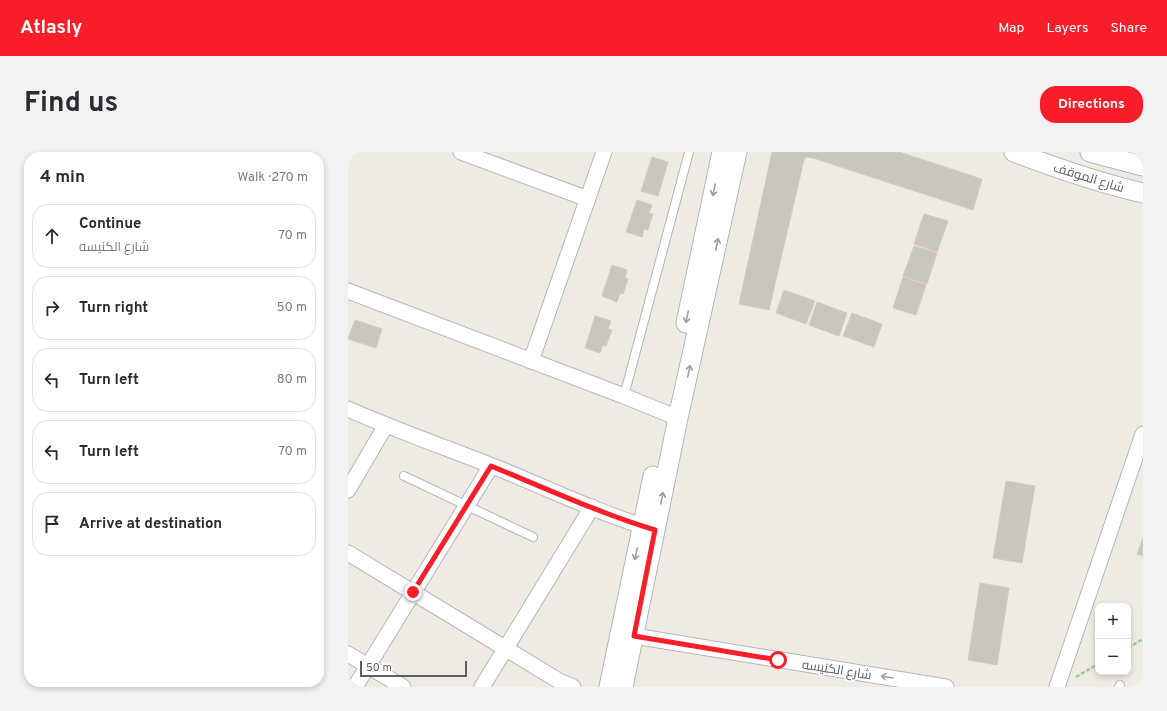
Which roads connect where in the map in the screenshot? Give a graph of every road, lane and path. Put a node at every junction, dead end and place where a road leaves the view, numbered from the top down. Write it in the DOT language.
graph roads {
  1 [pos="461,152"];
  2 [pos="604,152"];
  3 [pos="689,152"];
  4 [pos="722,152"];
  5 [pos="737,152"];
  6 [pos="1014,152"];
  7 [pos="1090,152"];
  8 [pos="1143,166"];
  9 [pos="1143,193"];
  10 [pos="588,198"];
  11 [pos="348,291"];
  12 [pos="531,361"];
  13 [pos="624,396"];
  14 [pos="348,409"];
  15 [pos="672,416"];
  16 [pos="386,425"];
  17 [pos="1143,434"];
  18 [pos="491,466"];
  19 [pos="404,476"];
  20 [pos="348,490"];
  21 [pos="466,506"];
  22 [pos="592,507"];
  23 [pos="649,528"];
  24 [pos="533,537"];
  25 [pos="348,553"];
  26 [pos="413,592"];
  27 [pos="634,636"];
  28 [pos="1143,639"];
  29 [pos="1131,646"];
  30 [pos="505,648"];
  31 [pos="348,654"];
  32 [pos="368,666"];
  33 [pos="926,685"];
  34 [pos="355,687"];
  35 [pos="403,687"];
  36 [pos="482,687"];
  37 [pos="574,687"];
  38 [pos="609,687"];
  39 [pos="623,687"];
  40 [pos="946,687"];
  41 [pos="1058,687"];
  1 -- 10 [label="street"];
  2 -- 10 [label="street"];
  3 -- 13 [label="lane"];
  4 -- 15 [label="street, one-way"];
  15 -- 5 [label="street, one-way"];
  6 -- 9 [label="street, شارع الموقف"];
  7 -- 8 [label="street, شارع الموقف"];
  10 -- 12 [label="street"];
  11 -- 12 [label="street"];
  12 -- 13 [label="street"];
  13 -- 15 [label="street"];
  14 -- 16 [label="street"];
  15 -- 23 [label="street"];
  16 -- 18 [label="street"];
  16 -- 20 [label="street"];
  17 -- 41 [label="street"];
  18 -- 21 [label="street"];
  18 -- 22 [label="street"];
  19 -- 21 [label="lane"];
  21 -- 24 [label="lane"];
  21 -- 26 [label="street"];
  22 -- 23 [label="street"];
  22 -- 30 [label="street"];
  23 -- 27 [label="street"];
  23 -- 38 [label="street, one-way"];
  25 -- 26 [label="street"];
  26 -- 30 [label="street"];
  26 -- 32 [label="street"];
  33 -- 27 [label="street, شارع الكنيسه, one-way"];
  27 -- 39 [label="street"];
  28 -- 29 [label="path"];
  30 -- 36 [label="street"];
  30 -- 37 [label="street"];
  31 -- 32 [label="street"];
  32 -- 34 [label="street"];
  32 -- 35 [label="street"];
  33 -- 40 [label="street, شارع الكنيسه"];
}
